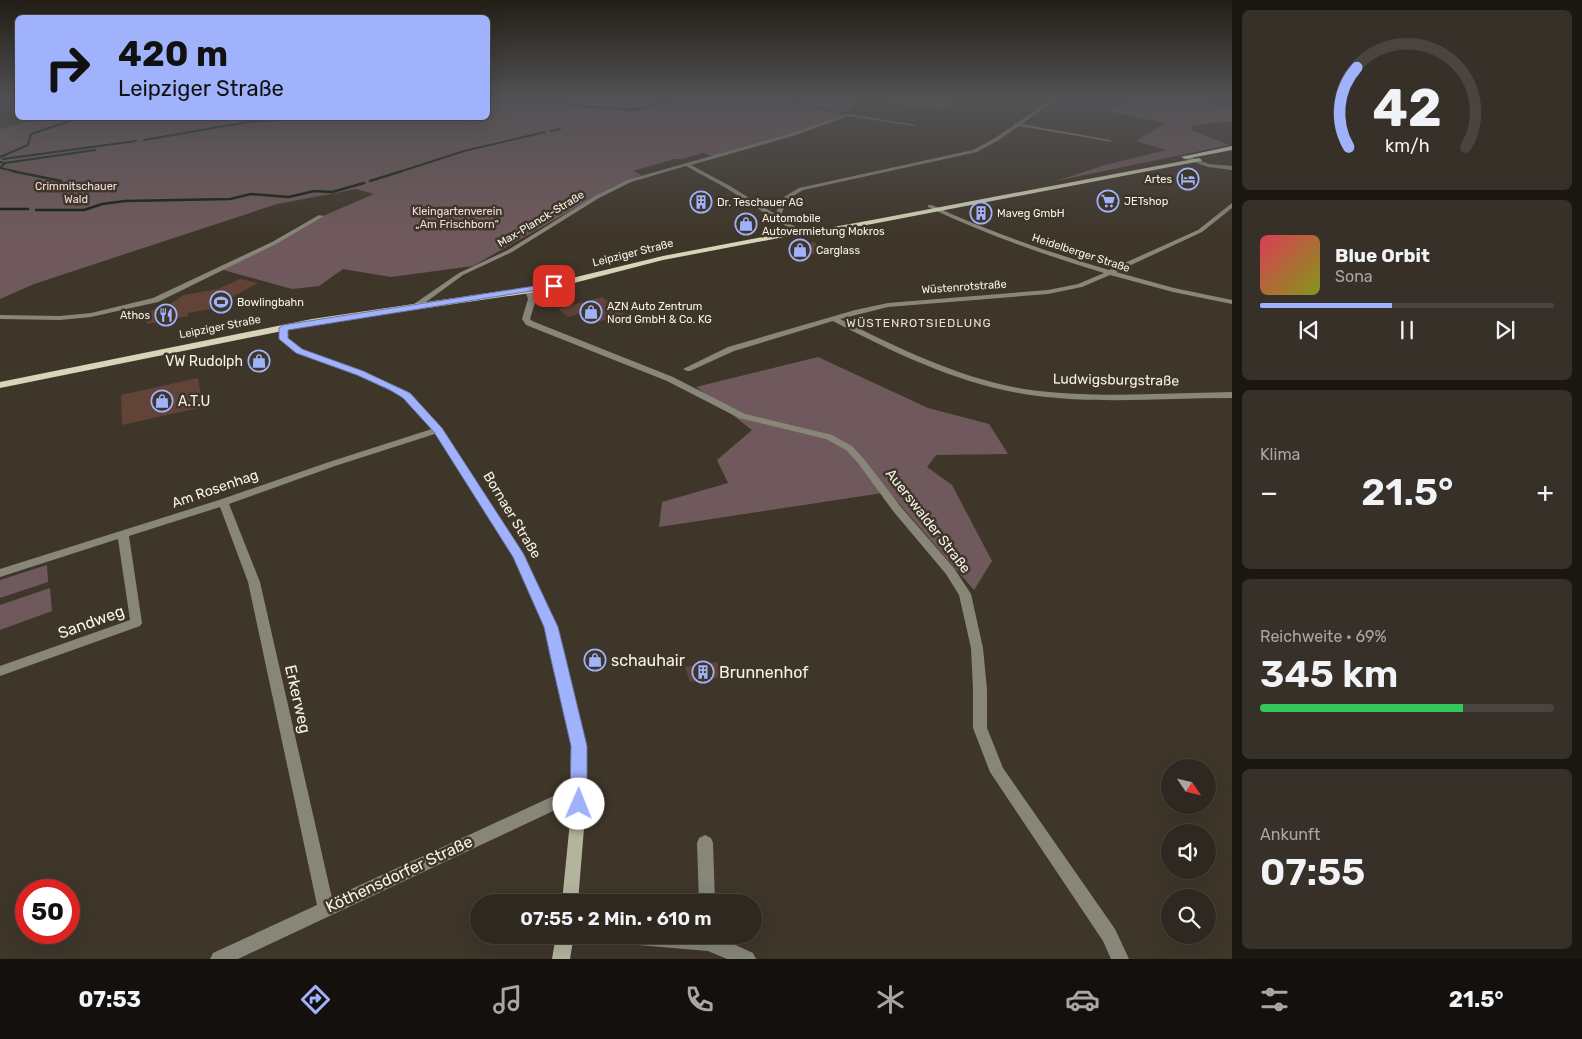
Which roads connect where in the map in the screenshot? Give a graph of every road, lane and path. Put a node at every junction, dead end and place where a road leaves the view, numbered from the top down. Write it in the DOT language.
graph roads {
  1 [pos="762,144"];
  2 [pos="988,144"];
  3 [pos="1232,148"];
  4 [pos="1232,153"];
  5 [pos="1218,156"];
  6 [pos="1186,157"];
  7 [pos="1197,160"];
  8 [pos="686,164"];
  9 [pos="1174,165"];
  10 [pos="1214,166"];
  11 [pos="1232,168"];
  12 [pos="1232,205"];
  13 [pos="933,208"];
  14 [pos="321,216"];
  15 [pos="776,218"];
  16 [pos="800,232"];
  17 [pos="1110,273"];
  18 [pos="529,290"];
  19 [pos="1232,302"];
  20 [pos="415,306"];
  21 [pos="0,317"];
  22 [pos="835,319"];
  23 [pos="283,328"];
  24 [pos="687,369"];
  25 [pos="0,384"];
  26 [pos="1232,395"];
  27 [pos="438,430"];
  28 [pos="223,502"];
  29 [pos="123,534"];
  30 [pos="0,573"];
  31 [pos="0,671"];
  32 [pos="580,791"];
  33 [pos="705,843"];
  34 [pos="571,894"];
  35 [pos="707,894"];
  36 [pos="326,908"];
  37 [pos="564,944"];
  38 [pos="718,944"];
  39 [pos="219,959"];
  40 [pos="561,959"];
  41 [pos="747,959"];
  42 [pos="1120,959"];
  1 -- 8 [label="street, Max-Planck-Straße"];
  2 -- 15 [label="street"];
  3 -- 6 [label="highway, Leipziger Straße"];
  4 -- 5 [label="highway, Leipziger Straße"];
  5 -- 7 [label="highway, Leipziger Straße"];
  5 -- 11 [label="street"];
  6 -- 7 [label="street"];
  6 -- 13 [label="main road, Leipziger Straße"];
  7 -- 9 [label="main road, Leipziger Straße"];
  7 -- 10 [label="street"];
  7 -- 11 [label="street"];
  8 -- 15 [label="street"];
  8 -- 20 [label="street, Max-Planck-Straße"];
  9 -- 10 [label="street"];
  9 -- 13 [label="main road, Leipziger Straße"];
  10 -- 11 [label="street"];
  12 -- 17 [label="street, Wüstenrotstraße"];
  13 -- 16 [label="main road, Leipziger Straße"];
  13 -- 17 [label="street, Heidelberger Straße"];
  14 -- 21 [label="street"];
  15 -- 16 [label="street"];
  16 -- 18 [label="main road, Leipziger Straße"];
  17 -- 19 [label="street, Heidelberger Straße"];
  17 -- 22 [label="street, Wüstenrotstraße"];
  18 -- 20 [label="main road, Leipziger Straße"];
  18 -- 42 [label="street, Auerswalder Straße"];
  20 -- 23 [label="main road, Leipziger Straße"];
  22 -- 24 [label="street, Wüstenrotstraße"];
  22 -- 26 [label="street, Ludwigsburgstraße"];
  23 -- 25 [label="main road, Leipziger Straße"];
  23 -- 27 [label="main road, Bornaer Straße"];
  27 -- 28 [label="street, Am Rosenhag"];
  27 -- 32 [label="main road, Bornaer Straße"];
  28 -- 29 [label="street, Am Rosenhag"];
  28 -- 36 [label="street, Erkerweg"];
  29 -- 30 [label="street, Am Rosenhag"];
  29 -- 31 [label="street, Sandweg"];
  32 -- 34 [label="main road, Bornaer Straße"];
  32 -- 36 [label="street, Köthensdorfer Straße"];
  33 -- 35 [label="street"];
  36 -- 39 [label="street, Köthensdorfer Straße"];
  37 -- 40 [label="main road"];
  38 -- 41 [label="street"];
}
